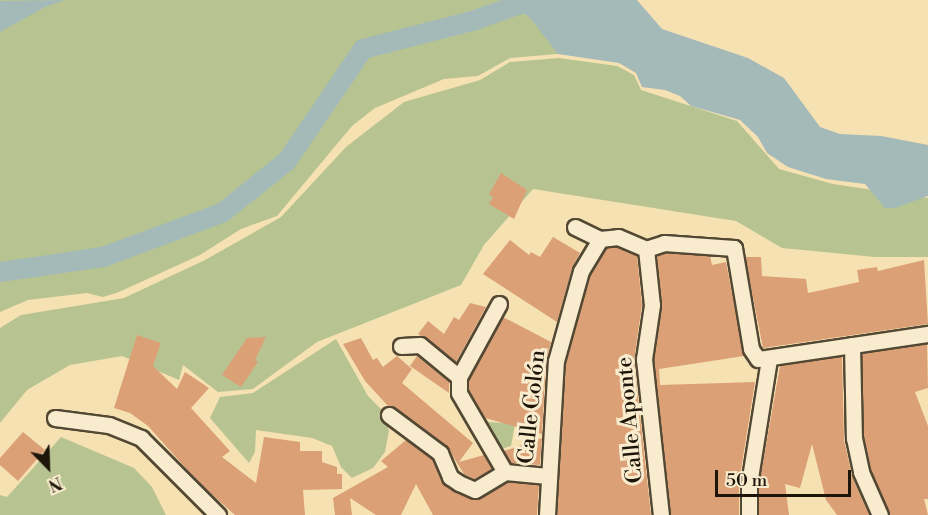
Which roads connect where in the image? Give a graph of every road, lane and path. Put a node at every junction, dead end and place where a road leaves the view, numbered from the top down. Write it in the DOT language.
graph roads {
  1 [pos="574,227"];
  2 [pos="600,239"];
  3 [pos="646,249"];
  4 [pos="499,304"];
  5 [pos="928,334"];
  6 [pos="852,345"];
  7 [pos="401,346"];
  8 [pos="769,358"];
  9 [pos="459,377"];
  10 [pos="389,415"];
  11 [pos="55,418"];
  12 [pos="506,472"];
  13 [pos="548,477"];
  14 [pos="218,515"];
  15 [pos="547,515"];
  16 [pos="660,515"];
  17 [pos="749,515"];
  18 [pos="880,515"];
  1 -- 2 [label="street"];
  2 -- 3 [label="street"];
  2 -- 13 [label="street, Calle Colón"];
  3 -- 8 [label="street"];
  3 -- 16 [label="street, Calle Aponte"];
  4 -- 9 [label="street"];
  5 -- 6 [label="street"];
  6 -- 8 [label="street"];
  6 -- 18 [label="street"];
  7 -- 9 [label="street"];
  8 -- 17 [label="street"];
  9 -- 12 [label="street"];
  10 -- 12 [label="street"];
  11 -- 14 [label="street"];
  12 -- 13 [label="street"];
  13 -- 15 [label="street, Calle Colón"];
}
